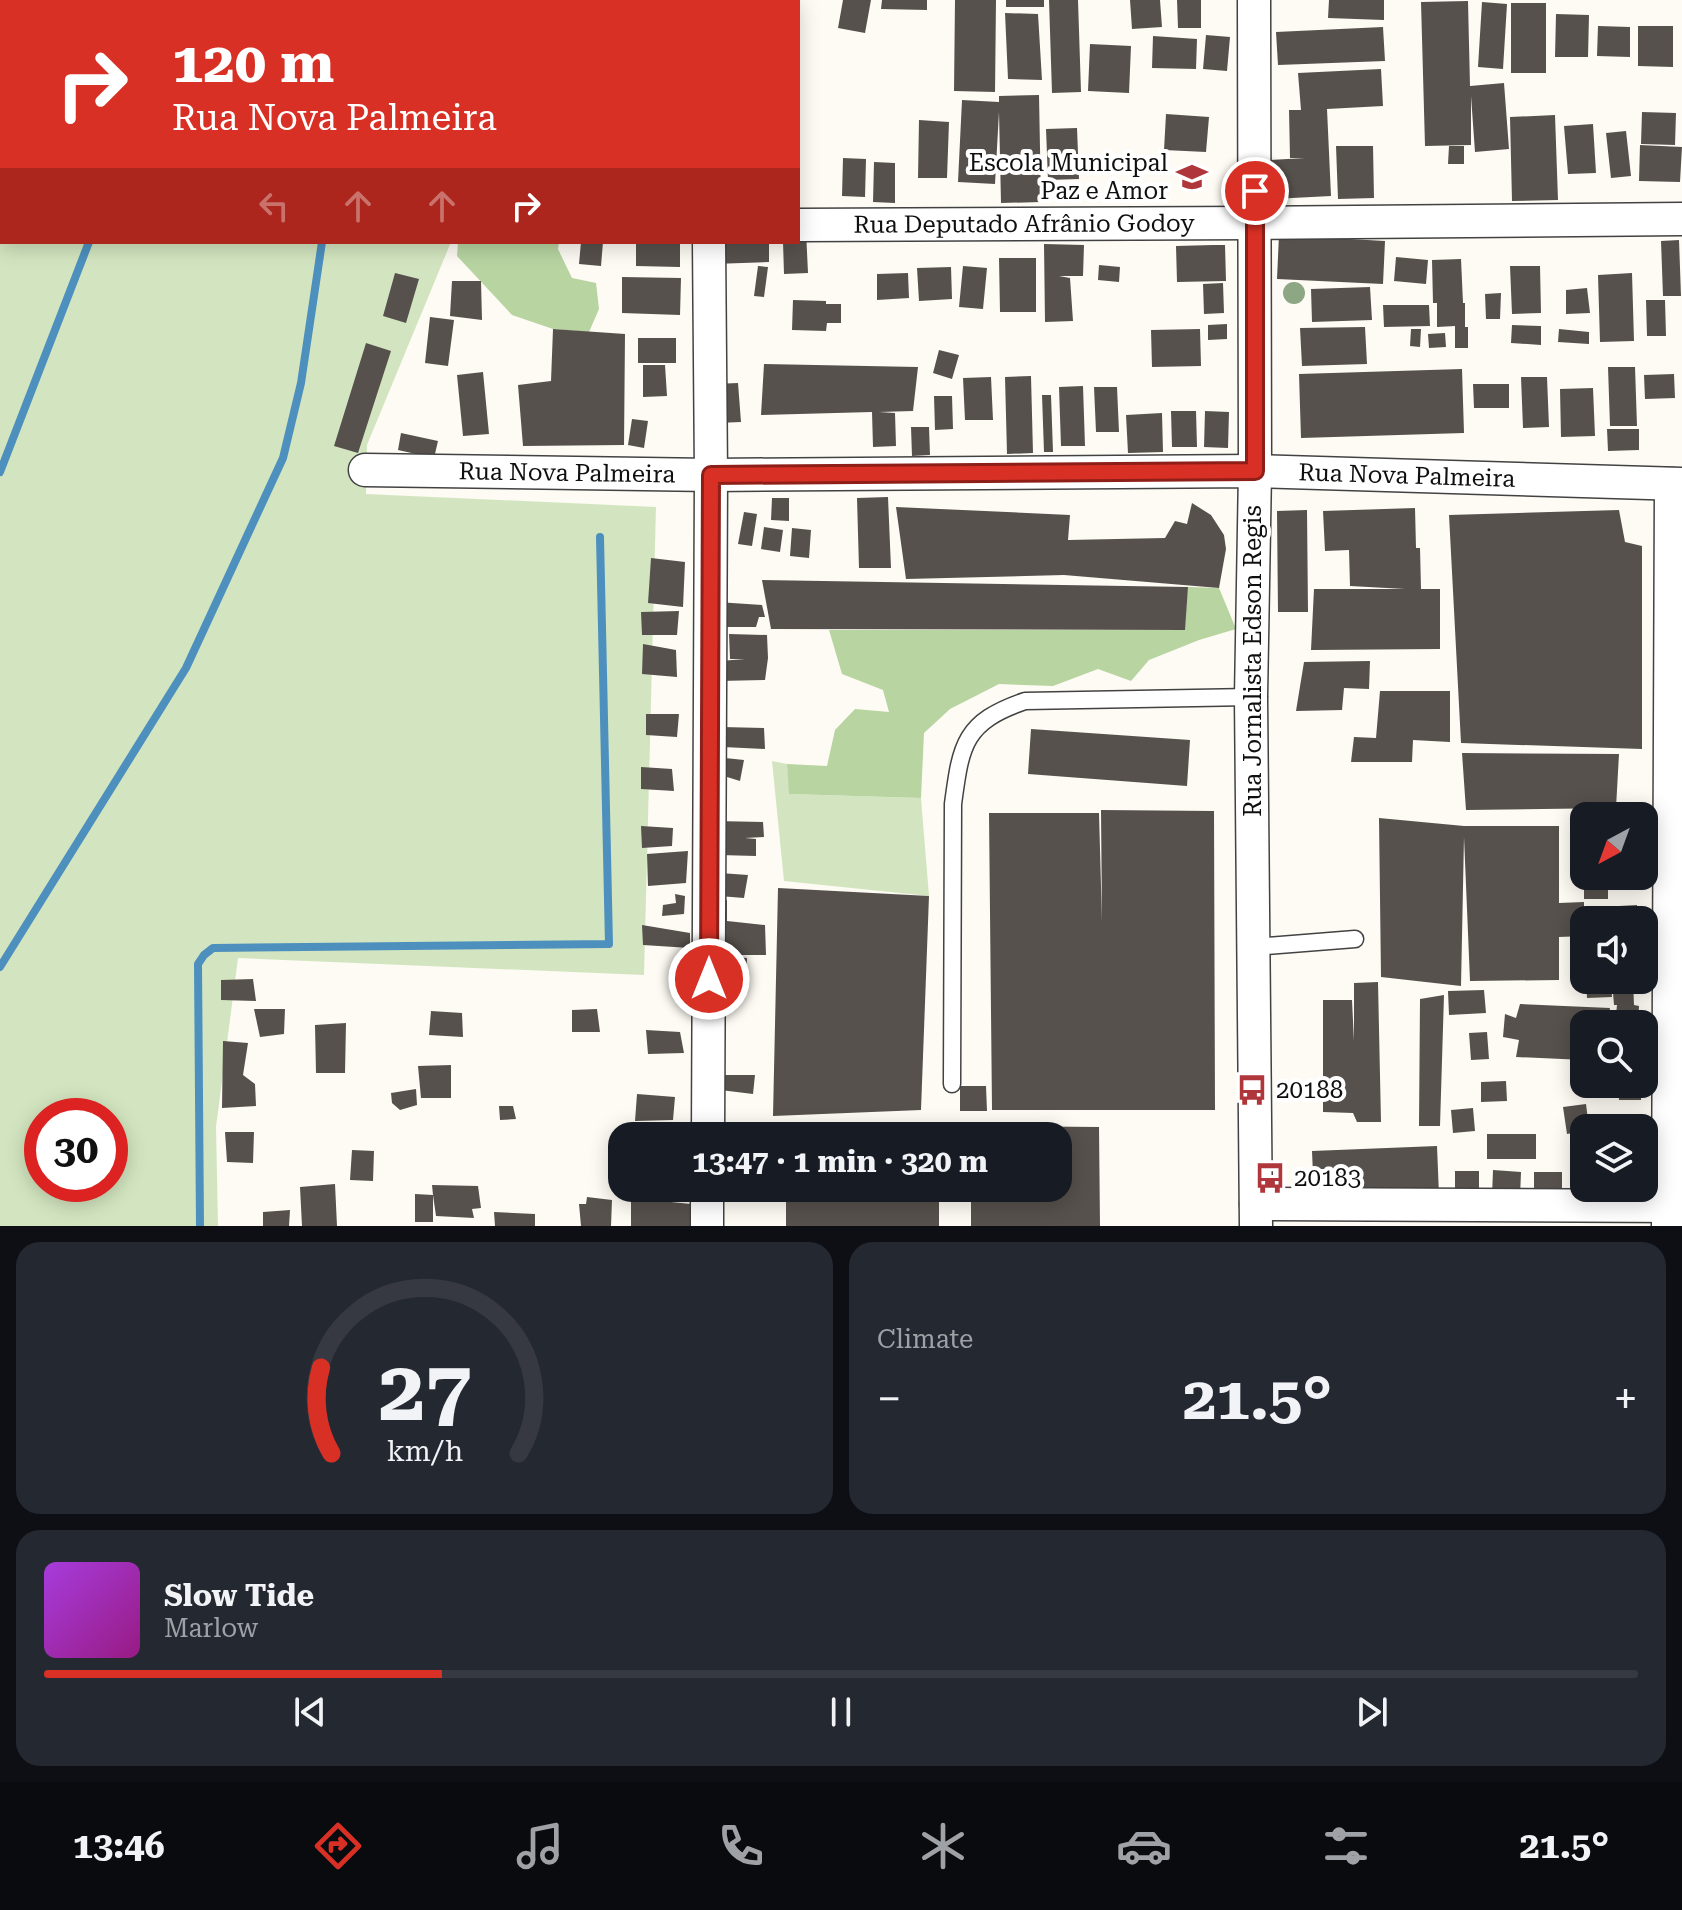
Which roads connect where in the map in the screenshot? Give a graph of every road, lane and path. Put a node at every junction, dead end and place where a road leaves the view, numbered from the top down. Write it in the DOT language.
graph roads {
  1 [pos="1254,0"];
  2 [pos="1682,219"];
  3 [pos="1255,223"];
  4 [pos="800,225"];
  5 [pos="709,244"];
  6 [pos="365,470"];
  7 [pos="1255,471"];
  8 [pos="711,475"];
  9 [pos="1676,484"];
  10 [pos="1251,697"];
  11 [pos="1355,939"];
  12 [pos="1253,947"];
  13 [pos="952,1084"];
  14 [pos="708,1122"];
  15 [pos="707,1202"];
  16 [pos="1673,1213"];
  17 [pos="1256,1215"];
  18 [pos="707,1226"];
  1 -- 3 [label="street, Rua Jornalista Edson Regis"];
  2 -- 3 [label="street, Rua Deputado Afrânio Godoy"];
  3 -- 4 [label="street, Rua Deputado Afrânio Godoy"];
  3 -- 7 [label="street, Rua Jornalista Edson Regis"];
  5 -- 8 [label="street"];
  6 -- 8 [label="street, Rua Nova Palmeira"];
  7 -- 8 [label="street, Rua Nova Palmeira"];
  7 -- 9 [label="street, Rua Nova Palmeira"];
  7 -- 10 [label="street, Rua Jornalista Edson Regis"];
  8 -- 14 [label="street"];
  9 -- 16 [label="street"];
  10 -- 12 [label="street, Rua Jornalista Edson Regis"];
  10 -- 13 [label="lane"];
  11 -- 12 [label="lane"];
  12 -- 17 [label="street, Rua Jornalista Edson Regis"];
  15 -- 18 [label="street"];
  16 -- 17 [label="street"];
}
